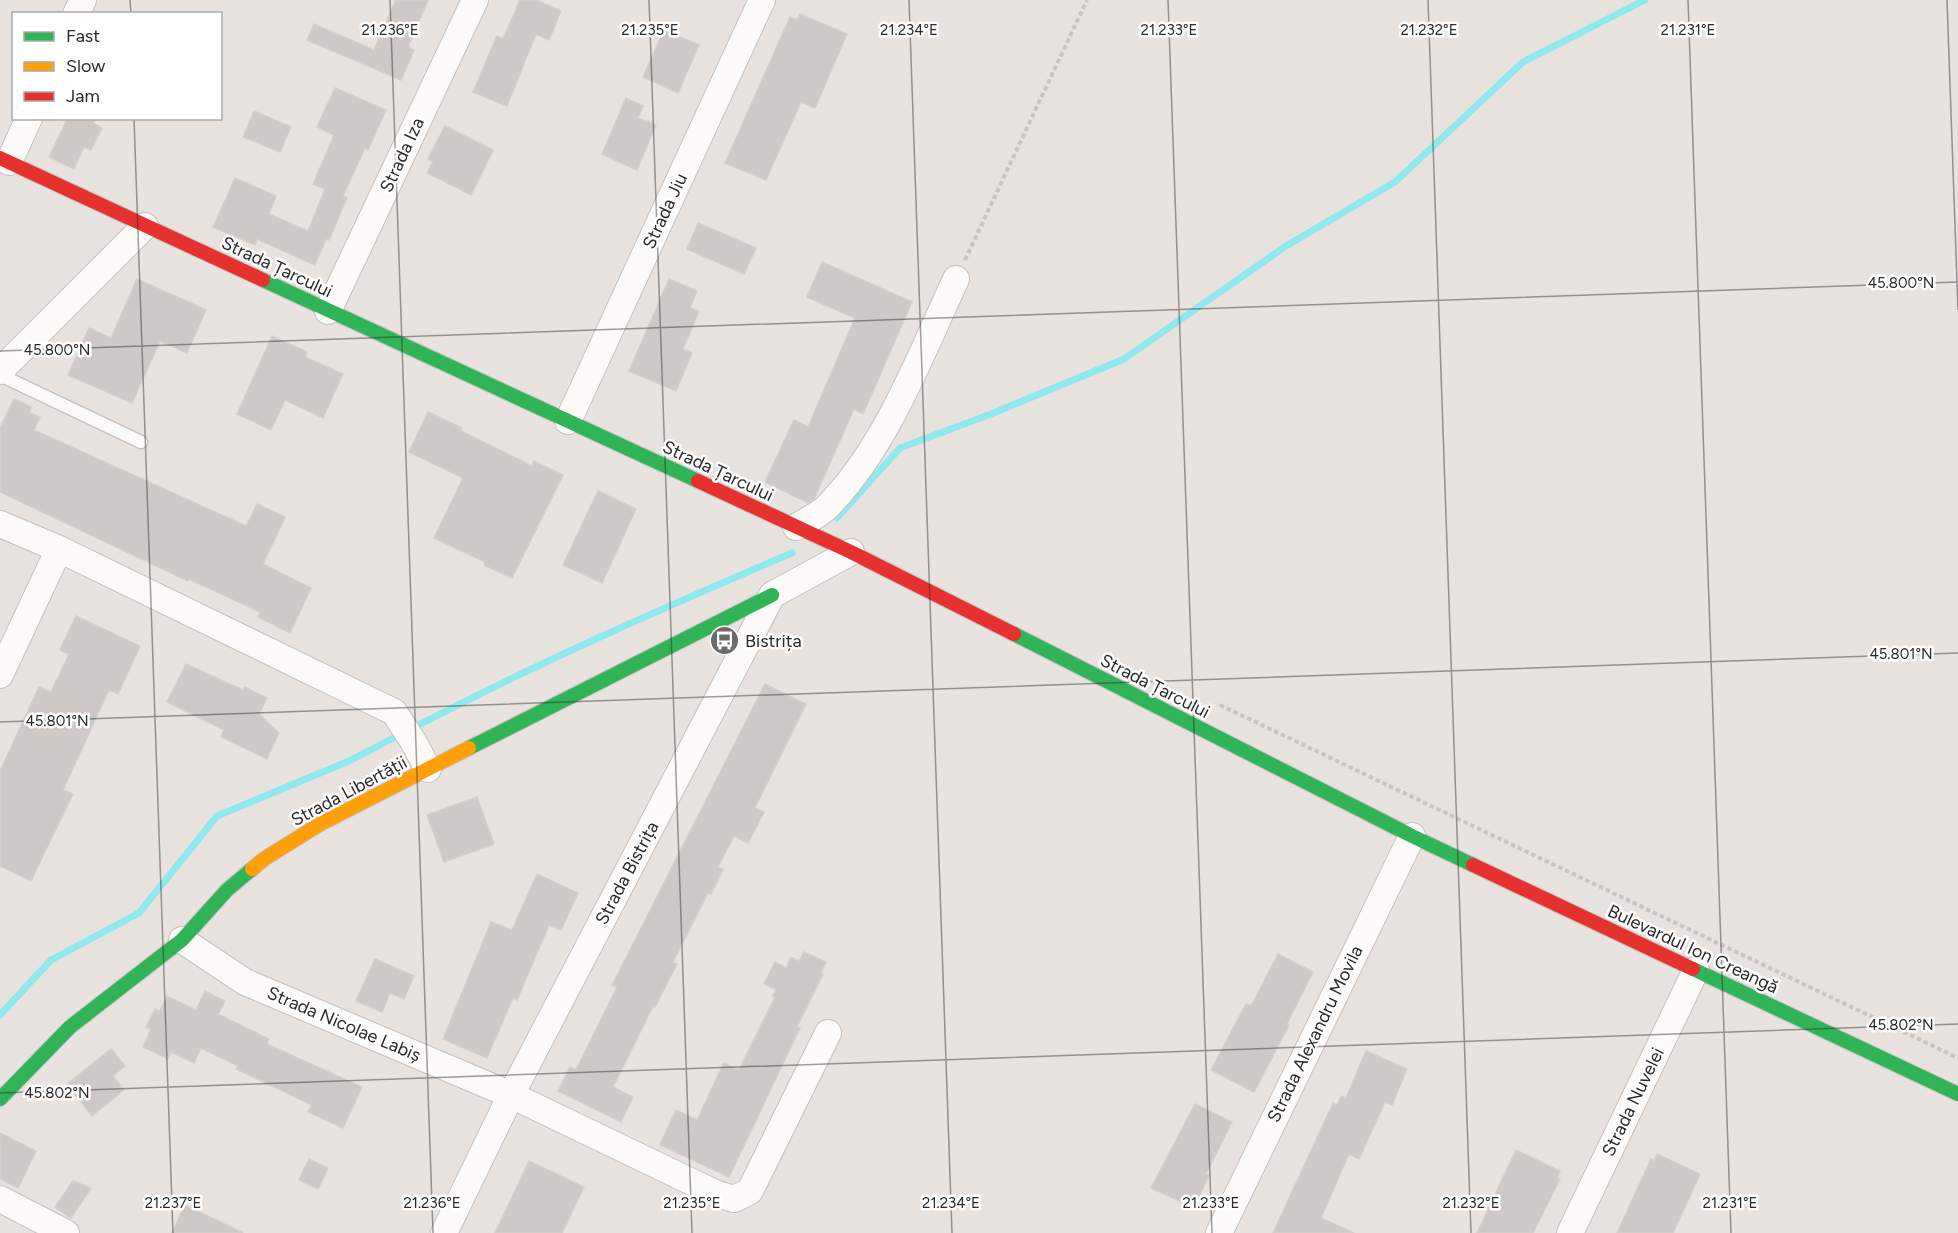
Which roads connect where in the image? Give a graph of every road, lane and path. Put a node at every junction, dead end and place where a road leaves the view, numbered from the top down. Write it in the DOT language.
graph roads {
  1 [pos="475,0"];
  2 [pos="762,0"];
  3 [pos="1087,0"];
  4 [pos="28,120"];
  5 [pos="4,160"];
  6 [pos="145,226"];
  7 [pos="956,279"];
  8 [pos="328,310"];
  9 [pos="0,373"];
  10 [pos="568,421"];
  11 [pos="141,442"];
  12 [pos="0,524"];
  13 [pos="796,527"];
  14 [pos="58,549"];
  15 [pos="851,552"];
  16 [pos="772,595"];
  17 [pos="0,675"];
  18 [pos="1219,705"];
  19 [pos="428,770"];
  20 [pos="1412,836"];
  21 [pos="183,940"];
  22 [pos="1696,970"];
  23 [pos="828,1034"];
  24 [pos="1958,1058"];
  25 [pos="511,1095"];
  26 [pos="1958,1095"];
  27 [pos="0,1099"];
  28 [pos="0,1200"];
  29 [pos="66,1233"];
  30 [pos="444,1233"];
  31 [pos="1219,1233"];
  32 [pos="1570,1233"];
  1 -- 8 [label="street, Strada Iza"];
  2 -- 10 [label="street, Strada Jiu"];
  3 -- 7 [label="path"];
  4 -- 5 [label="street"];
  5 -- 6 [label="street, Strada Țarcului"];
  6 -- 8 [label="street, Strada Țarcului"];
  6 -- 9 [label="street"];
  7 -- 13 [label="street"];
  8 -- 10 [label="street, Strada Țarcului"];
  9 -- 11 [label="lane"];
  10 -- 13 [label="street, Strada Țarcului"];
  12 -- 14 [label="street"];
  13 -- 15 [label="street, Strada Țarcului"];
  14 -- 17 [label="street"];
  14 -- 19 [label="street"];
  15 -- 16 [label="street"];
  15 -- 20 [label="street, Strada Țarcului"];
  16 -- 19 [label="street, Strada Libertății"];
  16 -- 25 [label="street, Strada Bistrița"];
  18 -- 24 [label="path"];
  19 -- 21 [label="street, Strada Libertății"];
  20 -- 22 [label="street, Bulevardul Ion Creangă"];
  20 -- 31 [label="street, Strada Alexandru Movila"];
  21 -- 25 [label="street, Strada Nicolae Labiș"];
  21 -- 27 [label="street, Strada Libertății"];
  22 -- 26 [label="street, Bulevardul Ion Creangă"];
  22 -- 32 [label="street, Strada Nuvelei"];
  23 -- 25 [label="street, Strada Nicolae Labiș"];
  25 -- 30 [label="street, Strada Bistrița"];
  28 -- 29 [label="street"];
}
